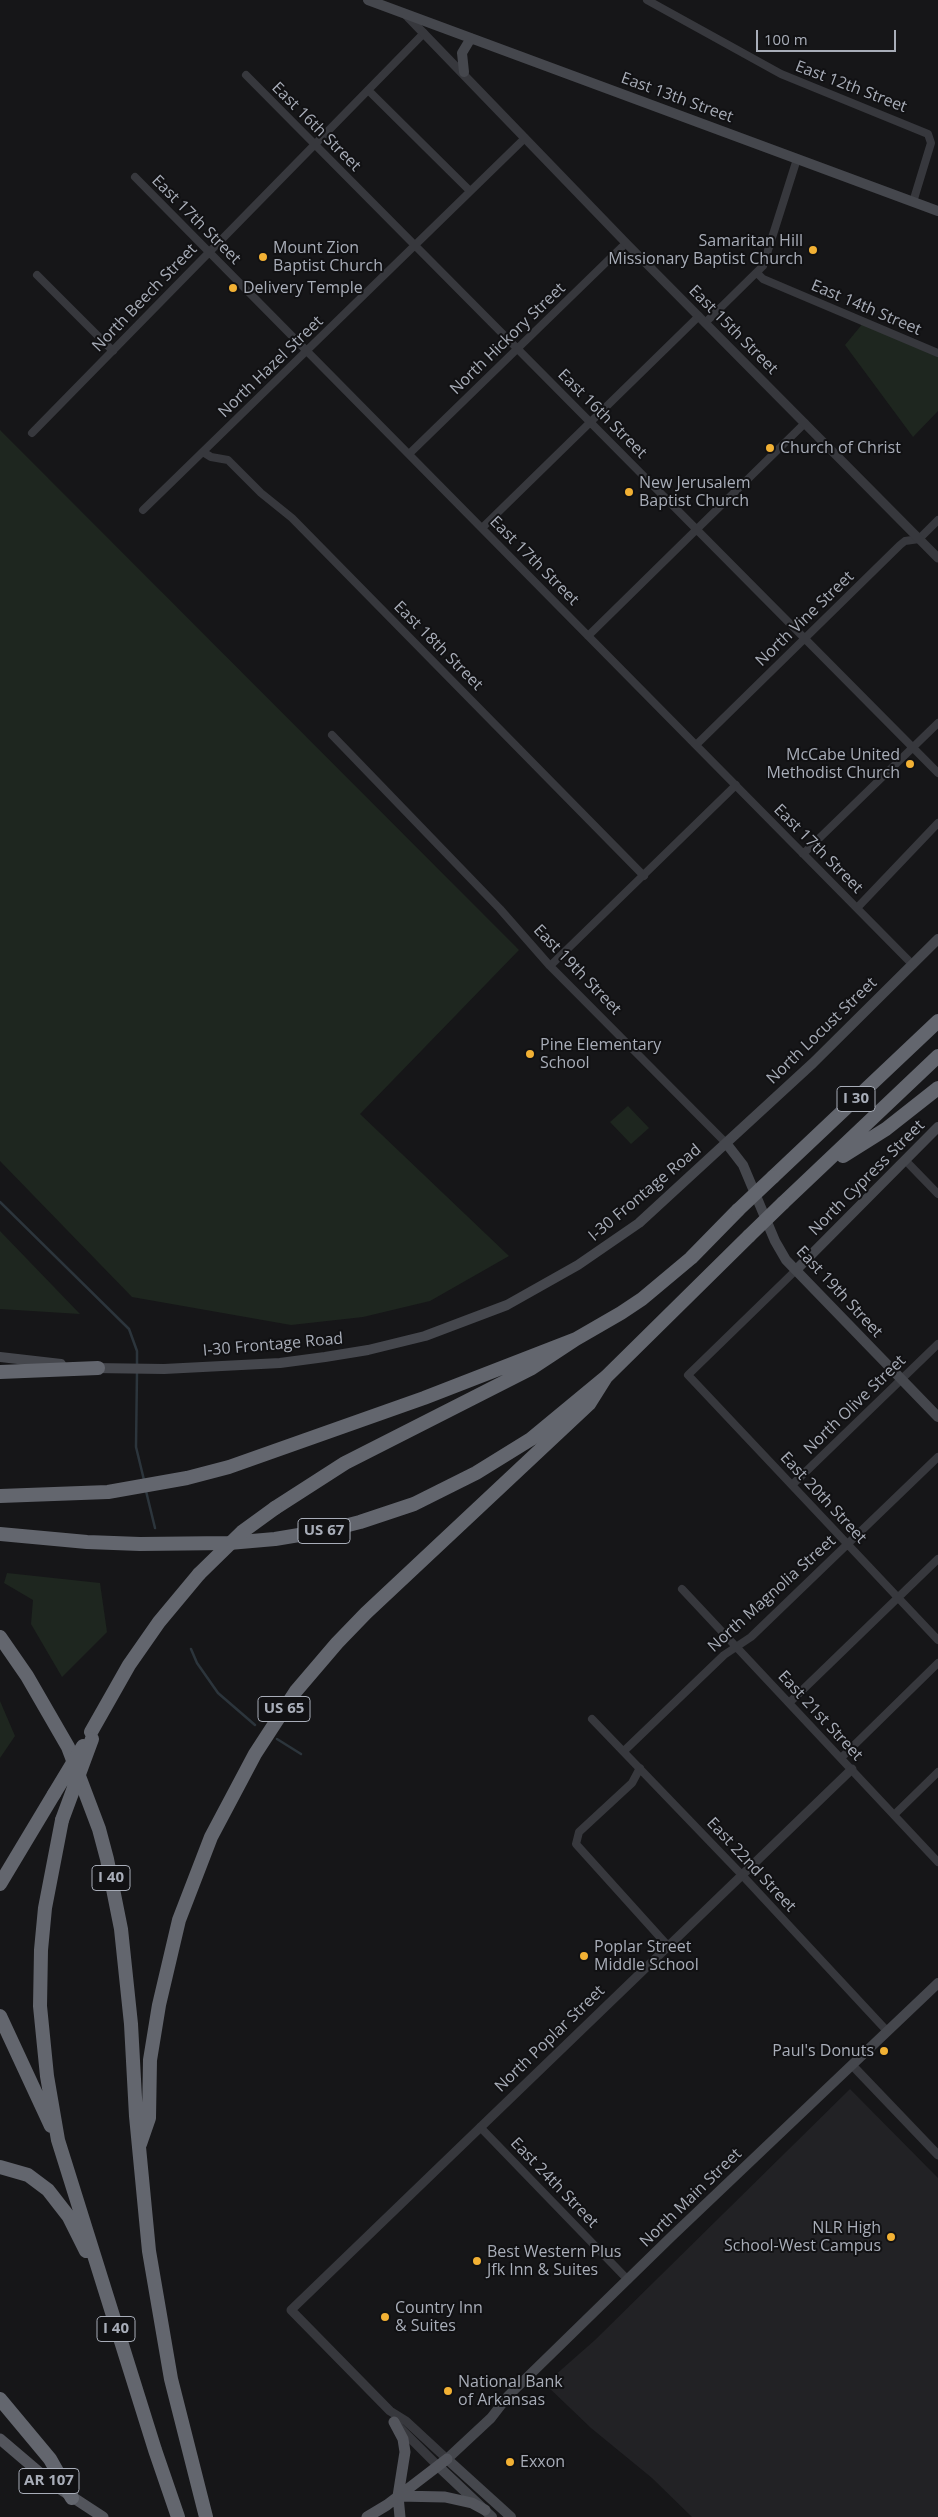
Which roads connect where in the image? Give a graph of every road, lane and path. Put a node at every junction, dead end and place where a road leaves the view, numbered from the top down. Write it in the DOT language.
graph roads {
  1 [pos="368,0"];
  2 [pos="647,0"];
  3 [pos="405,14"];
  4 [pos="424,33"];
  5 [pos="471,38"];
  6 [pos="464,72"];
  7 [pos="246,75"];
  8 [pos="368,90"];
  9 [pos="525,138"];
  10 [pos="314,144"];
  11 [pos="796,159"];
  12 [pos="135,177"];
  13 [pos="470,192"];
  14 [pos="913,202"];
  15 [pos="938,211"];
  16 [pos="626,243"];
  17 [pos="414,246"];
  18 [pos="209,252"];
  19 [pos="758,273"];
  20 [pos="37,275"];
  21 [pos="702,319"];
  22 [pos="518,348"];
  23 [pos="113,351"];
  24 [pos="307,351"];
  25 [pos="938,353"];
  26 [pos="591,422"];
  27 [pos="805,423"];
  28 [pos="32,433"];
  29 [pos="203,452"];
  30 [pos="409,454"];
  31 [pos="143,510"];
  32 [pos="938,520"];
  33 [pos="482,528"];
  34 [pos="697,529"];
  35 [pos="919,539"];
  36 [pos="938,558"];
  37 [pos="588,636"];
  38 [pos="805,639"];
  39 [pos="938,723"];
  40 [pos="332,735"];
  41 [pos="696,745"];
  42 [pos="912,748"];
  43 [pos="938,773"];
  44 [pos="736,785"];
  45 [pos="938,823"];
  46 [pos="803,854"];
  47 [pos="644,876"];
  48 [pos="857,908"];
  49 [pos="938,939"];
  50 [pos="913,965"];
  51 [pos="550,966"];
  52 [pos="938,1021"];
  53 [pos="938,1056"];
  54 [pos="938,1088"];
  55 [pos="938,1127"];
  56 [pos="726,1144"];
  57 [pos="905,1160"];
  58 [pos="811,1176"];
  59 [pos="938,1194"];
  60 [pos="796,1270"];
  61 [pos="576,1339"];
  62 [pos="938,1344"];
  63 [pos="0,1357"];
  64 [pos="98,1368"];
  65 [pos="0,1372"];
  66 [pos="688,1375"];
  67 [pos="606,1377"];
  68 [pos="902,1379"];
  69 [pos="938,1418"];
  70 [pos="938,1457"];
  71 [pos="792,1485"];
  72 [pos="0,1496"];
  73 [pos="0,1534"];
  74 [pos="848,1544"];
  75 [pos="938,1559"];
  76 [pos="682,1589"];
  77 [pos="898,1598"];
  78 [pos="0,1637"];
  79 [pos="938,1640"];
  80 [pos="736,1647"];
  81 [pos="938,1663"];
  82 [pos="789,1703"];
  83 [pos="592,1719"];
  84 [pos="91,1736"];
  85 [pos="624,1751"];
  86 [pos="841,1758"];
  87 [pos="640,1768"];
  88 [pos="852,1769"];
  89 [pos="938,1772"];
  90 [pos="895,1814"];
  91 [pos="938,1862"];
  92 [pos="742,1875"];
  93 [pos="0,1884"];
  94 [pos="668,1946"];
  95 [pos="938,1983"];
  96 [pos="0,2016"];
  97 [pos="887,2031"];
  98 [pos="852,2065"];
  99 [pos="480,2127"];
  100 [pos="58,2140"];
  101 [pos="140,2144"];
  102 [pos="938,2155"];
  103 [pos="0,2167"];
  104 [pos="101,2280"];
  105 [pos="628,2280"];
  106 [pos="0,2399"];
  107 [pos="392,2416"];
  108 [pos="0,2439"];
  109 [pos="442,2465"];
  110 [pos="398,2496"];
  111 [pos="72,2498"];
  112 [pos="489,2513"];
  113 [pos="375,2515"];
  114 [pos="104,2517"];
  115 [pos="178,2517"];
  116 [pos="206,2517"];
  117 [pos="400,2517"];
  118 [pos="511,2517"];
  1 -- 3 [label="main road, East 13th Street"];
  2 -- 14 [label="street, East 12th Street"];
  3 -- 4 [label="street, East 15th Street"];
  3 -- 5 [label="main road, East 13th Street"];
  4 -- 6 [label="street, East 15th Street"];
  4 -- 8 [label="street, North Beech Street"];
  5 -- 6 [label="main road"];
  5 -- 11 [label="main road, East 13th Street"];
  6 -- 9 [label="street, East 15th Street"];
  7 -- 10 [label="street, East 16th Street"];
  8 -- 10 [label="street, North Beech Street"];
  8 -- 13 [label="street"];
  9 -- 13 [label="street, North Hazel Street"];
  9 -- 16 [label="street, East 15th Street"];
  10 -- 17 [label="street, East 16th Street"];
  10 -- 18 [label="street, North Beech Street"];
  11 -- 14 [label="main road, East 13th Street"];
  11 -- 19 [label="street"];
  12 -- 18 [label="street, East 17th Street"];
  13 -- 17 [label="street, North Hazel Street"];
  14 -- 15 [label="main road, East 13th Street"];
  16 -- 21 [label="street, East 15th Street"];
  16 -- 22 [label="street, North Hickory Street"];
  17 -- 22 [label="street, East 16th Street"];
  17 -- 24 [label="street, North Hazel Street"];
  18 -- 23 [label="street, North Beech Street"];
  18 -- 24 [label="street, East 17th Street"];
  19 -- 21 [label="street"];
  19 -- 25 [label="street, East 14th Street"];
  20 -- 23 [label="street"];
  21 -- 26 [label="street"];
  21 -- 27 [label="street, East 15th Street"];
  22 -- 26 [label="street, East 16th Street"];
  22 -- 30 [label="street, North Hickory Street"];
  23 -- 28 [label="street, North Beech Street"];
  24 -- 29 [label="street, North Hazel Street"];
  24 -- 30 [label="street, East 17th Street"];
  26 -- 33 [label="street"];
  26 -- 34 [label="street, East 16th Street"];
  27 -- 34 [label="street"];
  27 -- 35 [label="street, East 15th Street"];
  29 -- 31 [label="street, North Hazel Street"];
  29 -- 47 [label="street, East 18th Street"];
  30 -- 33 [label="street, East 17th Street"];
  32 -- 35 [label="street, North Vine Street"];
  33 -- 37 [label="street, East 17th Street"];
  34 -- 37 [label="street"];
  34 -- 38 [label="street, East 16th Street"];
  35 -- 36 [label="street, East 15th Street"];
  35 -- 38 [label="street, North Vine Street"];
  37 -- 41 [label="street, East 17th Street"];
  38 -- 41 [label="street, North Vine Street"];
  38 -- 42 [label="street, East 16th Street"];
  39 -- 42 [label="street"];
  40 -- 51 [label="street, East 19th Street"];
  41 -- 44 [label="street, East 17th Street"];
  42 -- 43 [label="street, East 16th Street"];
  42 -- 46 [label="street"];
  44 -- 46 [label="street, East 17th Street"];
  44 -- 47 [label="street"];
  45 -- 48 [label="street"];
  46 -- 48 [label="street, East 17th Street"];
  47 -- 51 [label="street"];
  48 -- 50 [label="street, East 17th Street"];
  49 -- 50 [label="main road, North Locust Street"];
  50 -- 56 [label="main road, North Locust Street"];
  51 -- 56 [label="street, East 19th Street"];
  52 -- 61 [label="highway, I 30, bridge"];
  53 -- 58 [label="highway, I 30"];
  54 -- 58 [label="highway"];
  55 -- 57 [label="main road, North Cypress Street"];
  56 -- 60 [label="main road, East 19th Street"];
  56 -- 64 [label="main road, I-30 Frontage Road"];
  57 -- 59 [label="street"];
  57 -- 60 [label="main road, North Cypress Street"];
  58 -- 67 [label="highway, I 30, bridge"];
  60 -- 66 [label="street, North Cypress Street"];
  60 -- 68 [label="main road, East 19th Street"];
  61 -- 72 [label="highway"];
  61 -- 84 [label="highway, bridge"];
  62 -- 68 [label="street, North Olive Street"];
  63 -- 64 [label="main road, I-30 Frontage Road"];
  64 -- 65 [label="highway"];
  66 -- 71 [label="street, East 20th Street"];
  67 -- 73 [label="highway, US 67"];
  67 -- 101 [label="highway, US 65"];
  68 -- 69 [label="main road, East 19th Street"];
  68 -- 71 [label="street, North Olive Street"];
  70 -- 74 [label="street, North Magnolia Street"];
  71 -- 74 [label="street, East 20th Street"];
  74 -- 77 [label="street, East 20th Street"];
  74 -- 80 [label="street, North Magnolia Street"];
  75 -- 77 [label="street"];
  76 -- 80 [label="street, East 21st Street"];
  77 -- 79 [label="street, East 20th Street"];
  77 -- 82 [label="street"];
  78 -- 101 [label="highway, I 40"];
  80 -- 82 [label="street, East 21st Street"];
  80 -- 85 [label="street, North Magnolia Street"];
  81 -- 86 [label="street"];
  82 -- 86 [label="street, East 21st Street"];
  83 -- 85 [label="street, East 22nd Street"];
  84 -- 93 [label="highway, bridge"];
  84 -- 100 [label="highway, bridge"];
  85 -- 87 [label="street, East 22nd Street"];
  86 -- 88 [label="street, East 21st Street"];
  87 -- 92 [label="street, East 22nd Street"];
  87 -- 94 [label="street"];
  88 -- 90 [label="street, East 21st Street"];
  88 -- 92 [label="street, North Poplar Street"];
  89 -- 90 [label="street"];
  90 -- 91 [label="street, East 21st Street"];
  92 -- 94 [label="street, North Poplar Street"];
  92 -- 97 [label="street, East 22nd Street"];
  94 -- 99 [label="street, North Poplar Street"];
  95 -- 97 [label="main road, North Main Street"];
  96 -- 100 [label="highway, I 40"];
  97 -- 98 [label="main road, North Main Street"];
  98 -- 102 [label="street"];
  98 -- 105 [label="main road, North Main Street"];
  99 -- 105 [label="street, East 24th Street"];
  99 -- 107 [label="street, North Poplar Street"];
  100 -- 104 [label="highway, I 40"];
  101 -- 116 [label="highway, I 40"];
  103 -- 104 [label="highway"];
  104 -- 115 [label="highway, I 40"];
  105 -- 109 [label="main road, North Main Street"];
  106 -- 111 [label="highway"];
  107 -- 109 [label="street"];
  107 -- 110 [label="main road"];
  108 -- 111 [label="main road, AR 107"];
  109 -- 110 [label="main road"];
  109 -- 112 [label="main road"];
  109 -- 118 [label="main road"];
  110 -- 112 [label="main road"];
  110 -- 113 [label="main road"];
  110 -- 117 [label="main road"];
  111 -- 114 [label="main road, AR 107"];
}
